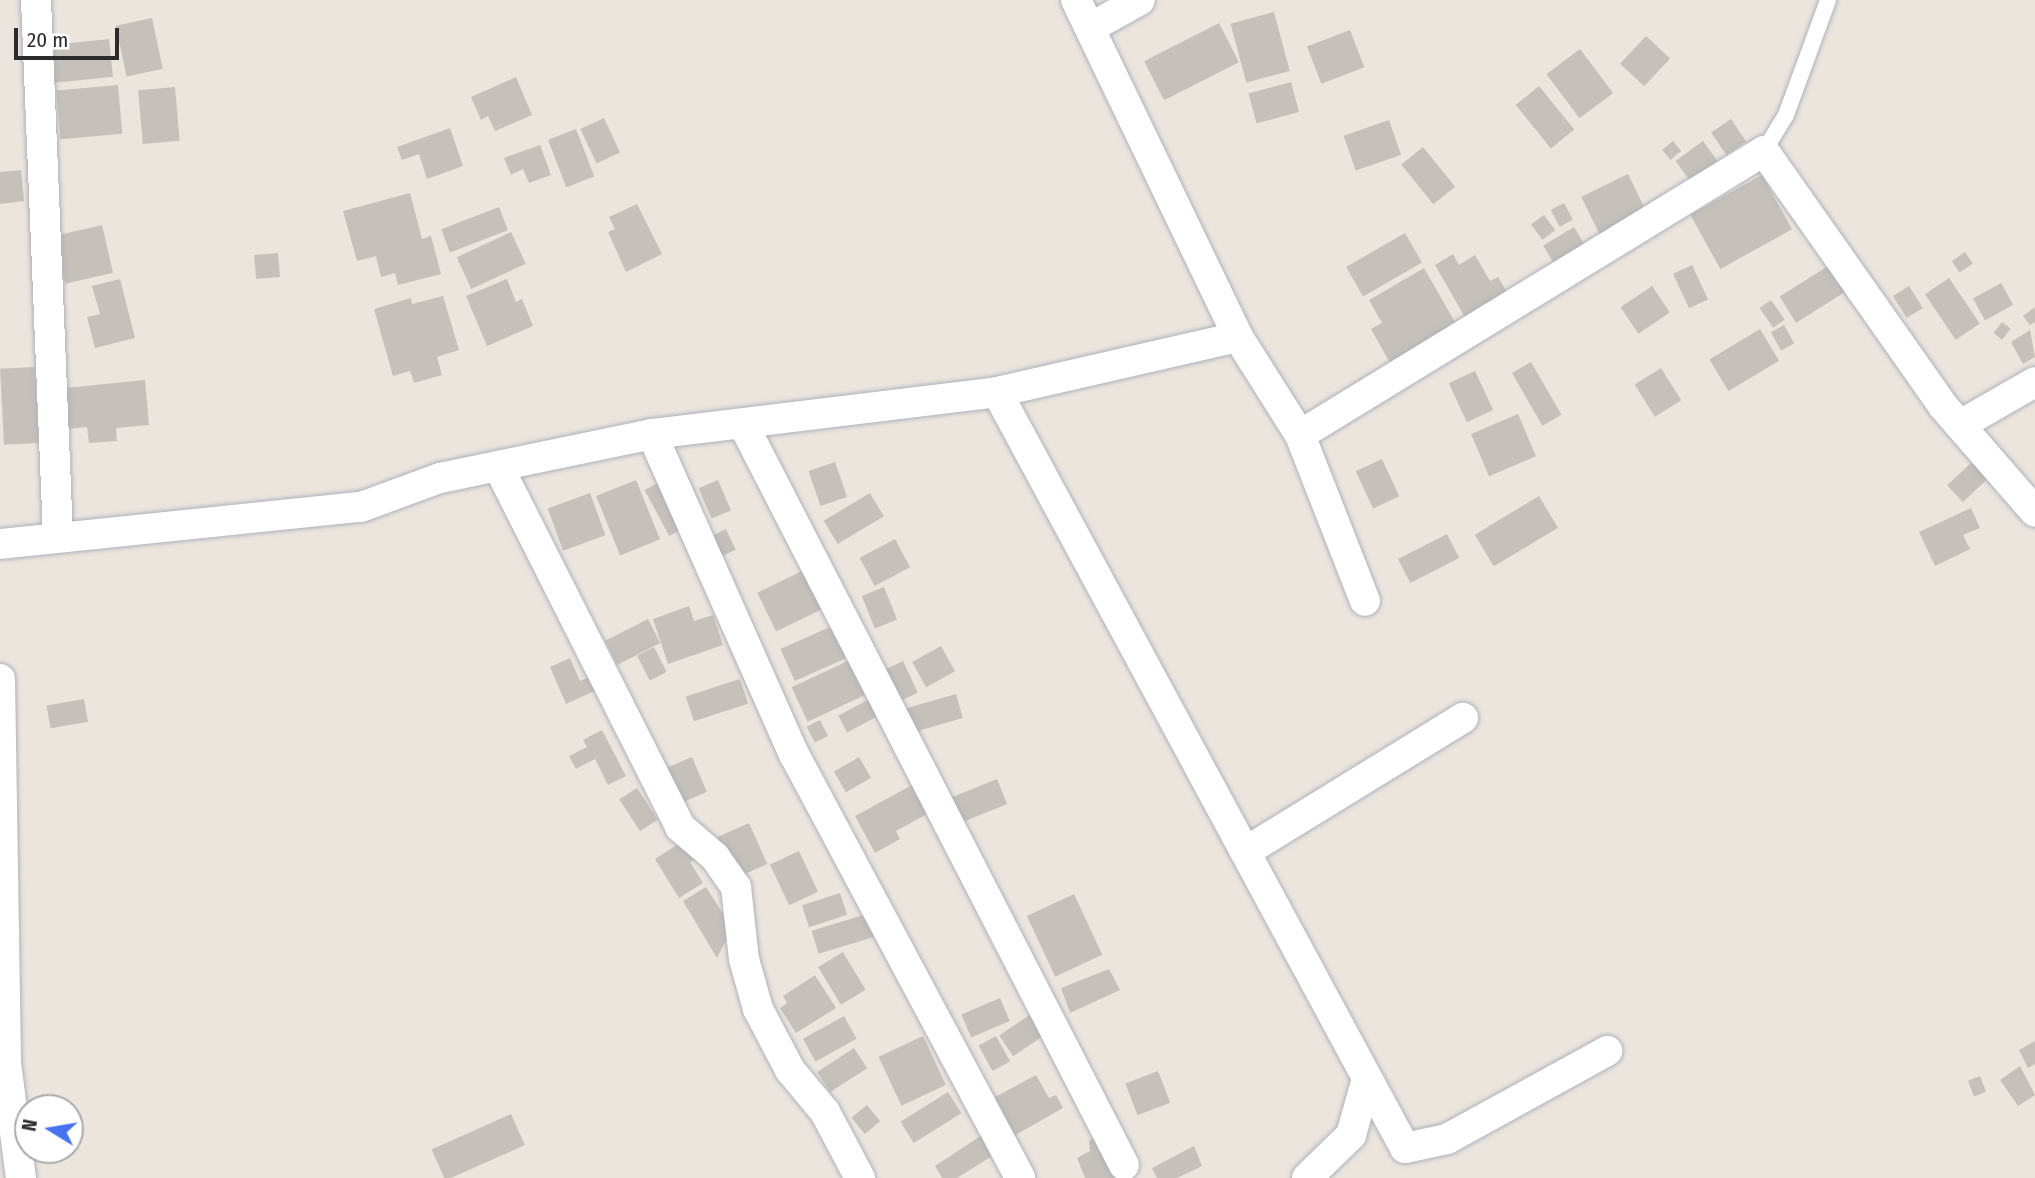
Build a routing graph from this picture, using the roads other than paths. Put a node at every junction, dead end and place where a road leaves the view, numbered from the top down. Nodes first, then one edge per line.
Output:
1 (36, 0) edge
2 (1076, 0) edge
3 (1140, 0) edge
4 (1828, 0) edge
5 (1090, 28) junction
6 (1764, 151) junction
7 (1238, 337) junction
8 (2035, 382) edge
9 (997, 392) junction
10 (743, 424) junction
11 (1960, 425) junction
12 (652, 434) junction
13 (1300, 435) junction
14 (498, 466) junction
15 (2035, 512) edge
16 (58, 536) junction
17 (0, 544) edge
18 (1365, 601) dead end
19 (0, 679) edge
20 (1463, 718) dead end
21 (1245, 852) junction
22 (3, 1040) edge
23 (1607, 1051) dead end
24 (1367, 1079) junction
25 (1124, 1165) dead end
26 (21, 1178) edge
27 (860, 1178) edge
28 (1020, 1178) edge
29 (1307, 1178) edge

1 - 16 street
2 - 5 street
3 - 5 street
4 - 6 lane
5 - 7 street
6 - 11 street
6 - 13 street
7 - 9 street
7 - 13 street
8 - 11 street
9 - 10 street
9 - 21 street
10 - 12 street
10 - 25 street
11 - 15 street
12 - 14 street
12 - 28 street
13 - 18 street
14 - 16 street
14 - 27 street
16 - 17 street
19 - 22 street
20 - 21 street
21 - 24 street
22 - 26 street
23 - 24 street
24 - 29 street

